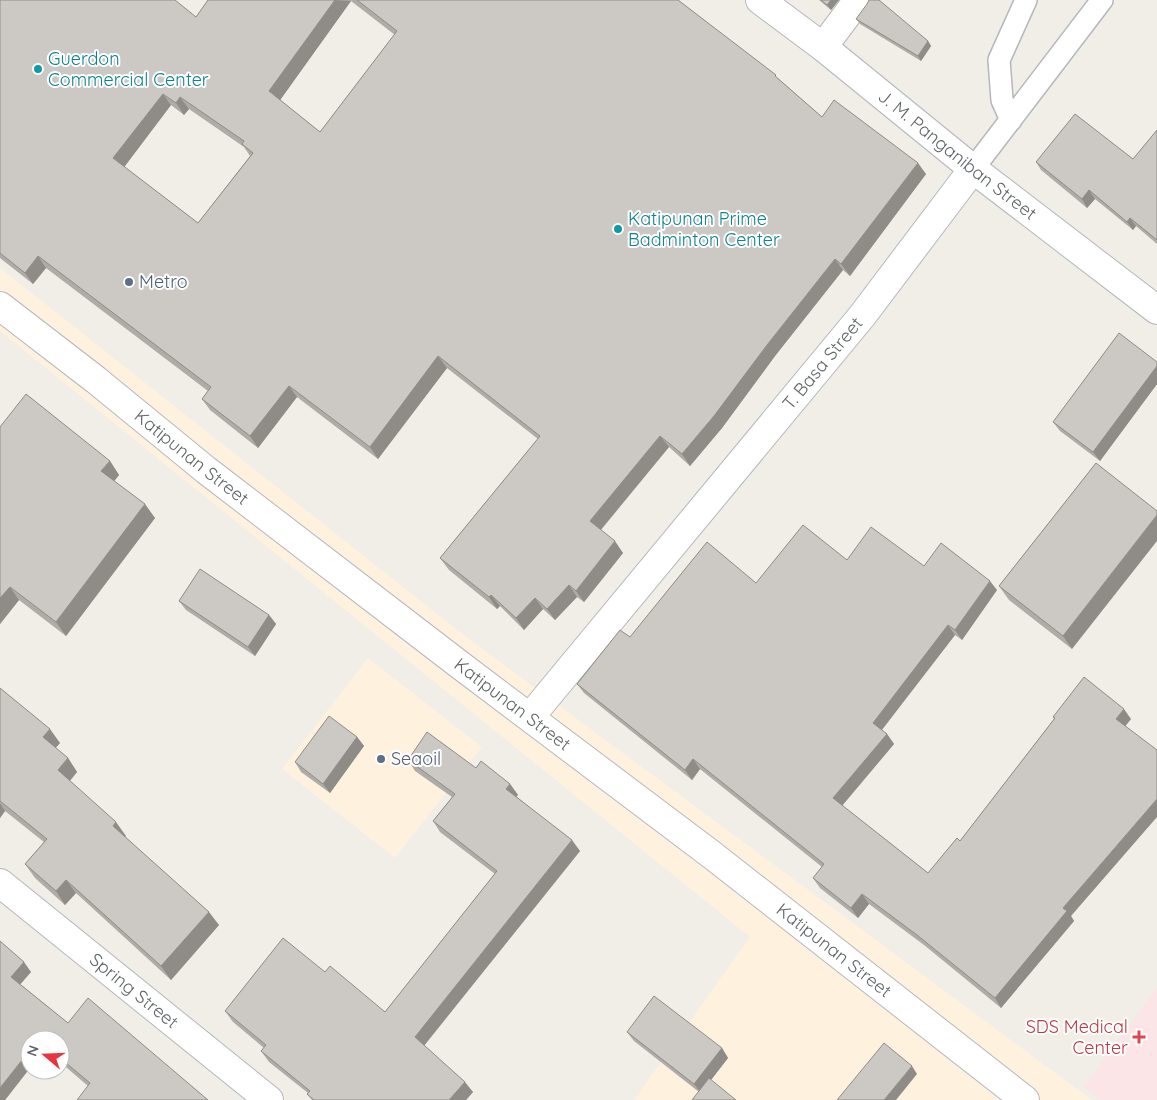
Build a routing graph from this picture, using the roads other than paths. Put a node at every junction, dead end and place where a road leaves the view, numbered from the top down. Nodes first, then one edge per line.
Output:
1 (760, 0) edge
2 (858, 0) edge
3 (1026, 0) edge
4 (1102, 0) edge
5 (822, 46) junction
6 (1011, 120) junction
7 (973, 169) junction
8 (0, 306) edge
9 (1157, 310) edge
10 (530, 717) junction
11 (0, 883) edge
12 (269, 1100) edge
13 (1025, 1100) edge

1 - 5 street, J. M. Panganiban Street
2 - 5 street
3 - 6 lane
4 - 6 lane, T. Basa Street
5 - 7 street, J. M. Panganiban Street
6 - 7 lane, T. Basa Street
7 - 9 street, J. M. Panganiban Street
7 - 10 street, T. Basa Street
8 - 10 street, Katipunan Street
10 - 13 street, Katipunan Street
11 - 12 street, Spring Street

